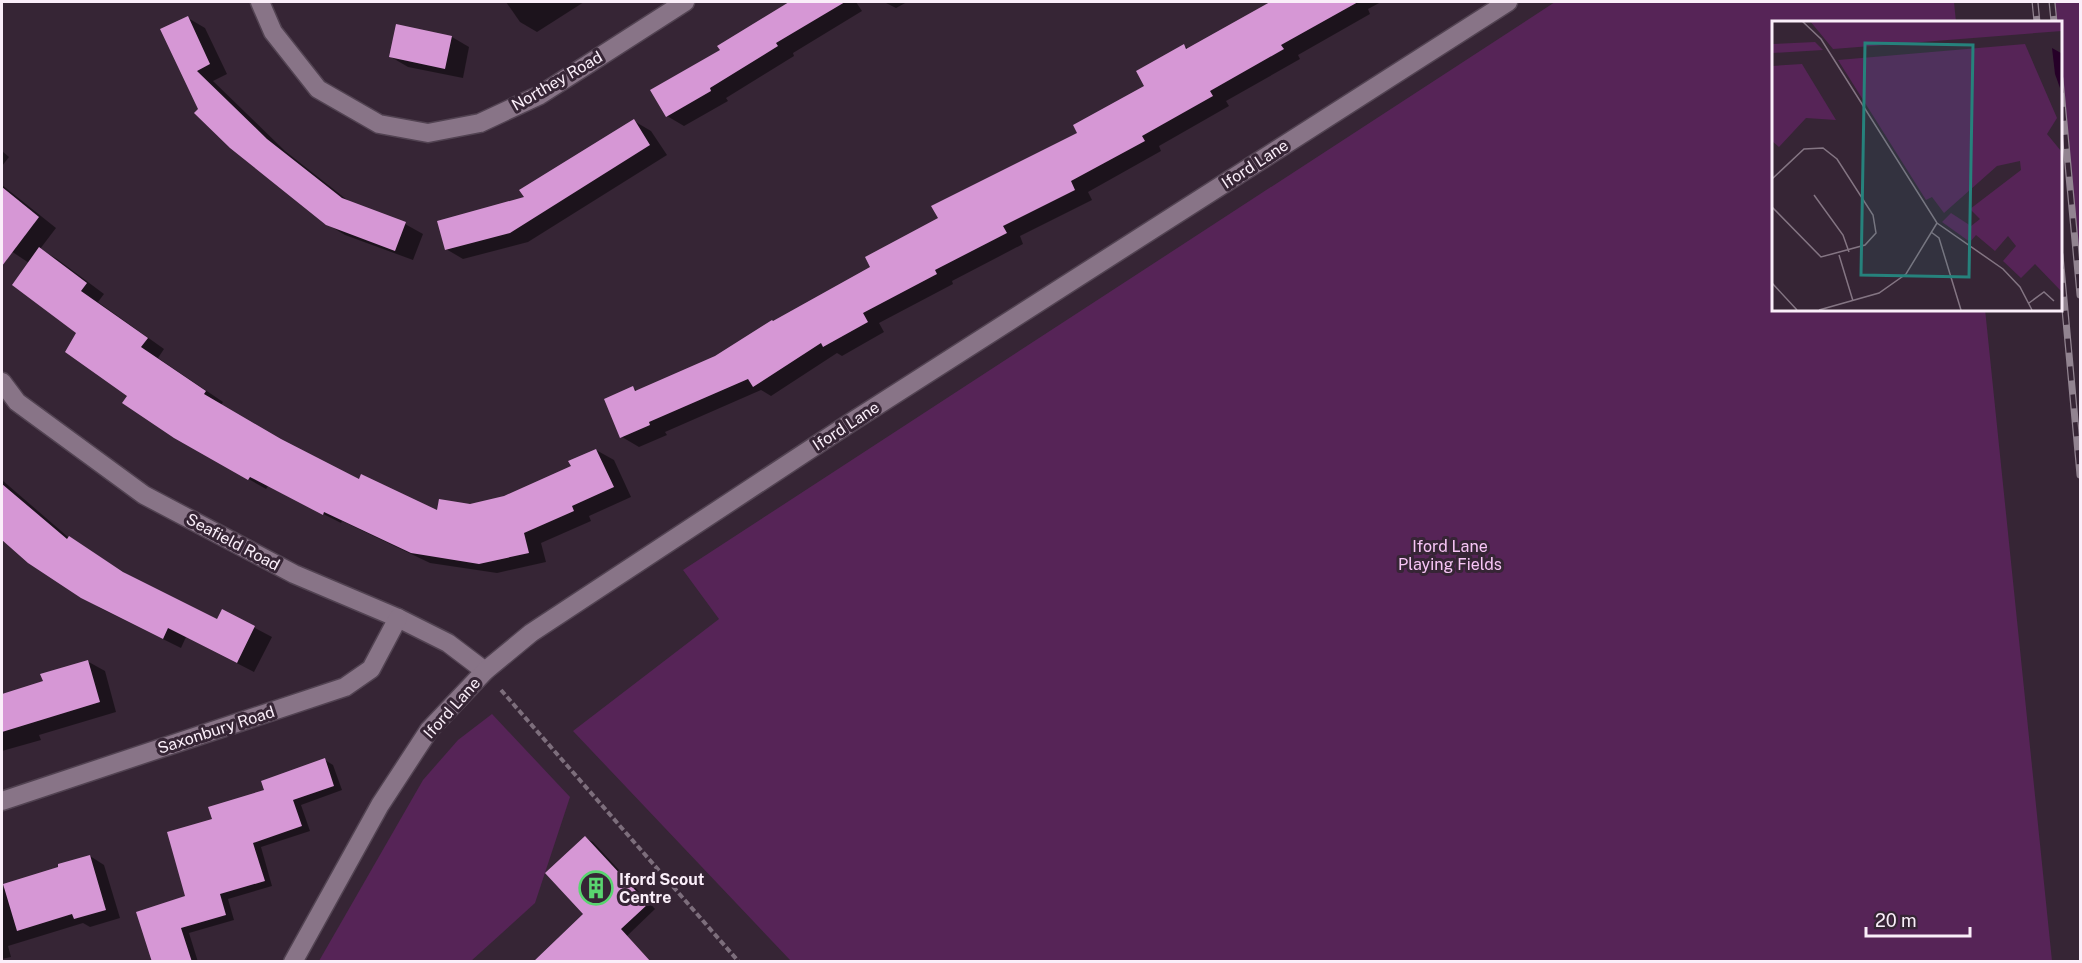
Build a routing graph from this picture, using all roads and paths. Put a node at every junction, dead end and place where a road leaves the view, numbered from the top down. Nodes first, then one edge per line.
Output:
1 (260, 2) edge
2 (685, 2) edge
3 (1508, 2) edge
4 (2, 382) edge
5 (398, 618) junction
6 (485, 671) junction
7 (2, 801) edge
8 (293, 962) edge
9 (739, 962) edge

1 - 2 street, Northey Road
3 - 6 street, Iford Lane
4 - 5 street, Seafield Road
5 - 6 street, Seafield Road
5 - 7 street, Saxonbury Road
6 - 8 street, Iford Lane
6 - 9 path

